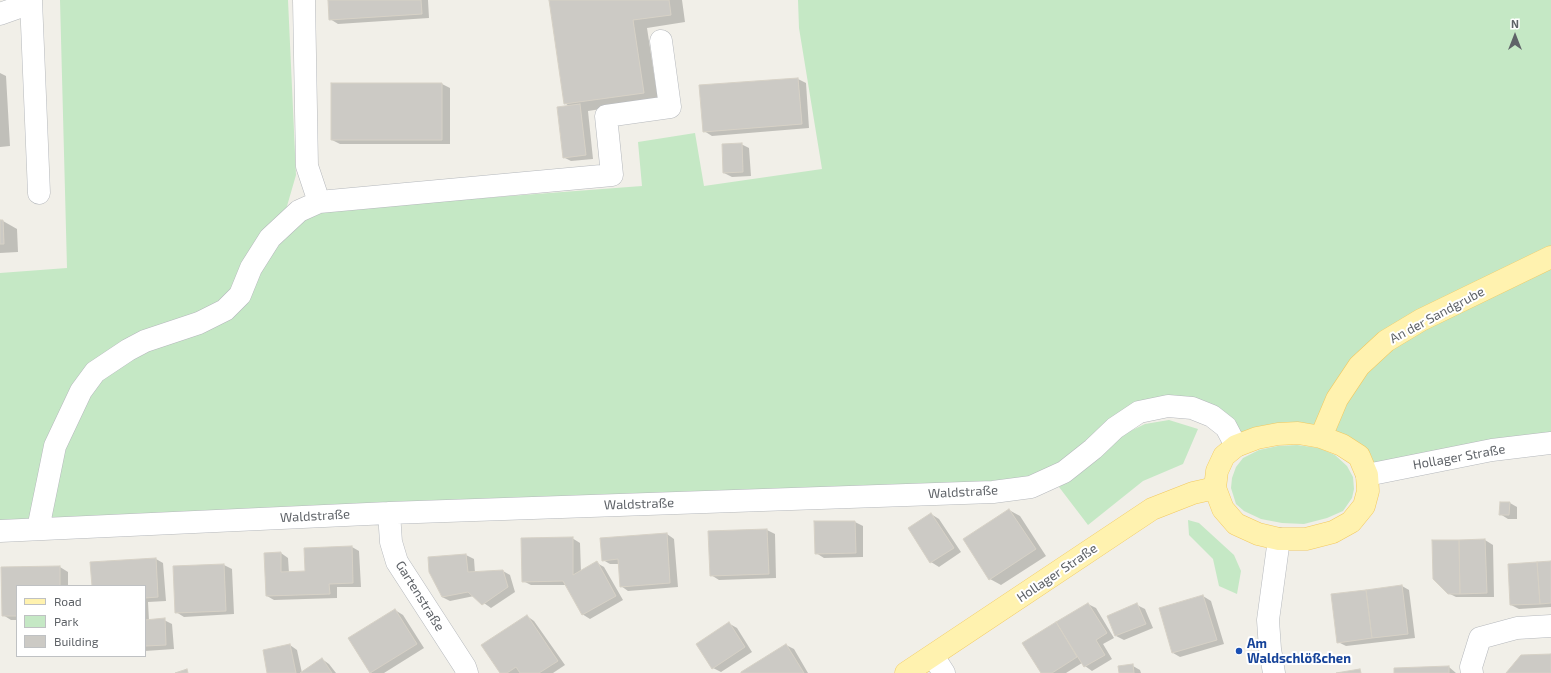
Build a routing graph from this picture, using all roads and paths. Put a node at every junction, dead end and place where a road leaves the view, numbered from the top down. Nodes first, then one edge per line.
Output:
1 (304, 0) edge
2 (31, 1) edge
3 (0, 14) edge
4 (661, 41) dead end
5 (39, 193) dead end
6 (319, 202) junction
7 (1551, 258) edge
8 (1321, 437) junction
9 (1551, 443) edge
10 (1236, 446) junction
11 (1367, 475) junction
12 (1215, 488) junction
13 (389, 513) junction
14 (38, 529) junction
15 (0, 531) edge
16 (1279, 539) junction
17 (1551, 626) edge
18 (939, 664) edge
19 (467, 673) edge
20 (906, 673) edge
21 (1274, 673) edge
22 (1472, 673) edge

1 - 6 street
2 - 3 street
2 - 5 street
4 - 6 street
6 - 14 street
7 - 8 main road, An der Sandgrube
8 - 10 main road
8 - 11 main road
9 - 11 street, Hollager Straße
10 - 12 main road
10 - 13 street, Waldstraße
11 - 16 main road
12 - 16 main road
12 - 18 main road, Hollager Straße
13 - 14 street, Waldstraße
13 - 19 street, Gartenstraße
14 - 15 street, Waldstraße
16 - 21 street
17 - 22 street
18 - 20 main road, Hollager Straße

